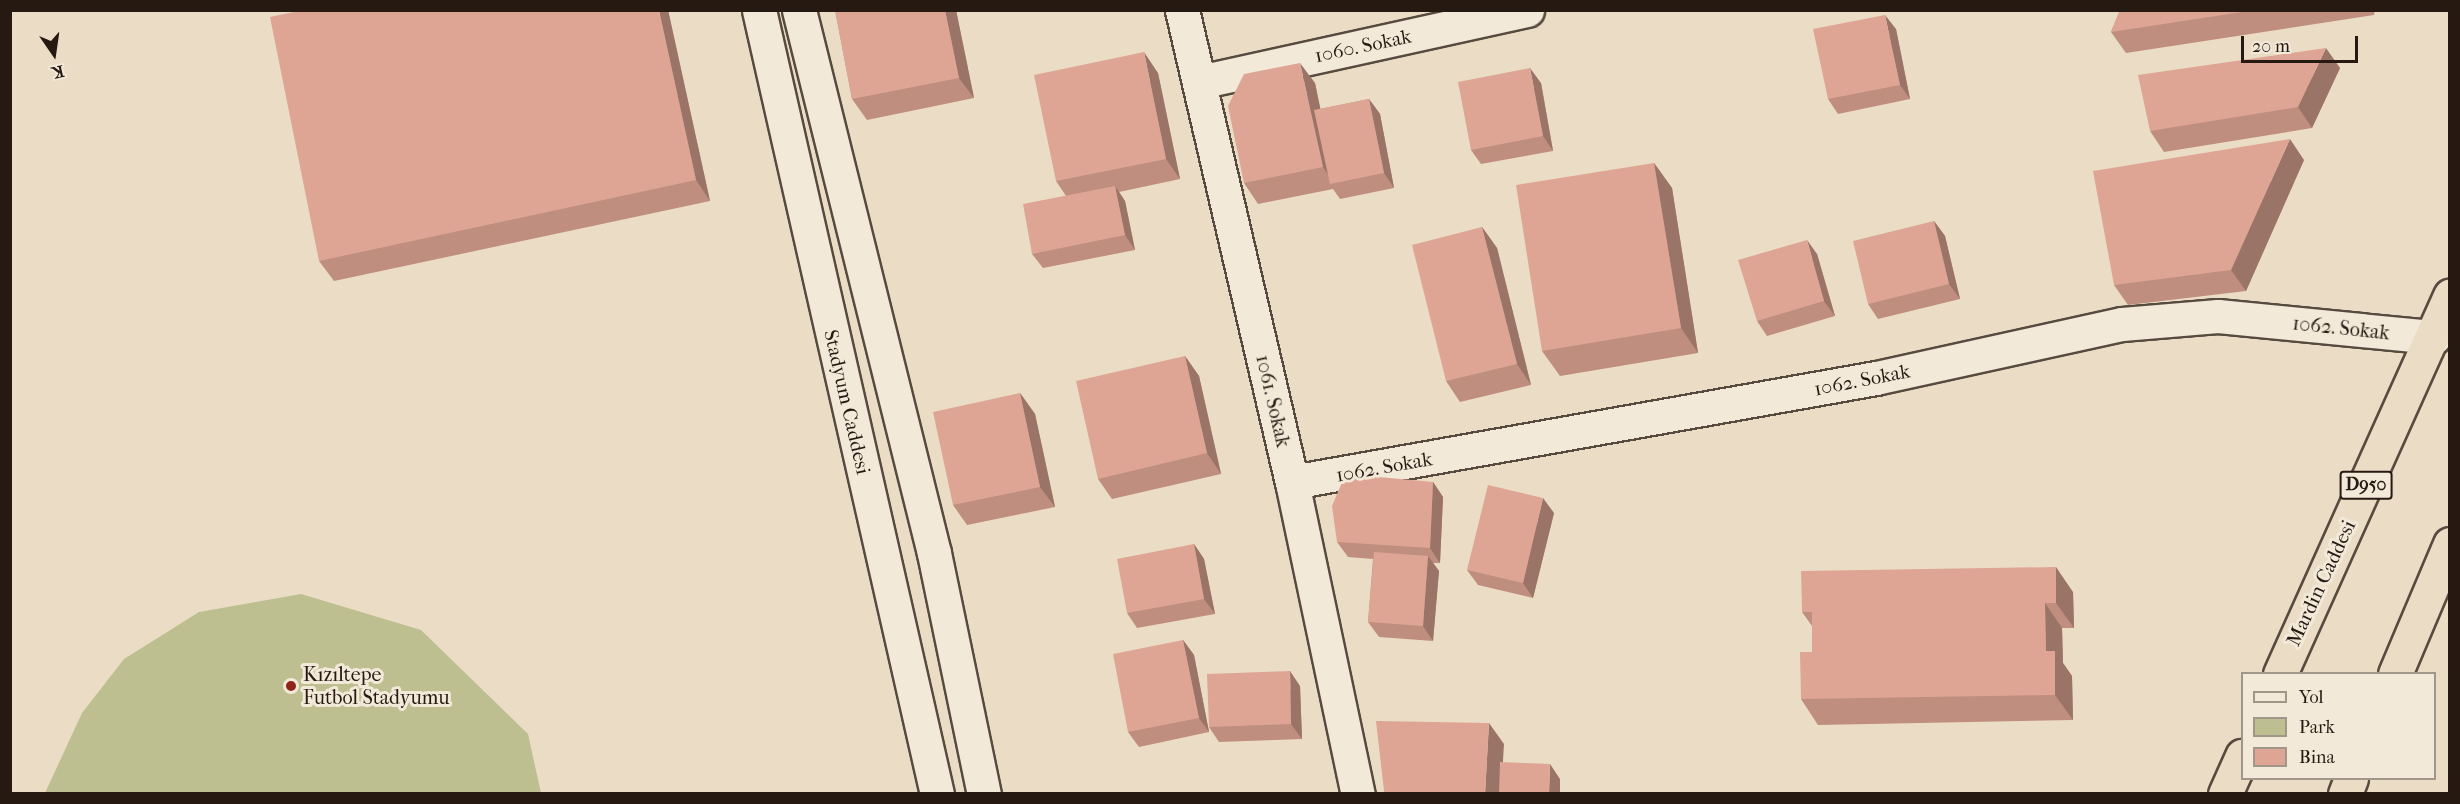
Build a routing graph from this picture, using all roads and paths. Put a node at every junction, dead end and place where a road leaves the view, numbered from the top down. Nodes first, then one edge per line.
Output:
1 (759, 10) edge
2 (799, 10) edge
3 (1182, 10) edge
4 (1527, 10) edge
5 (1199, 82) junction
6 (2450, 295) edge
7 (2434, 337) junction
8 (1292, 482) junction
9 (2450, 544) edge
10 (2281, 672) edge
11 (2396, 672) edge
12 (2241, 758) edge
13 (937, 794) edge
14 (984, 794) edge
15 (1358, 794) edge
16 (2225, 794) edge

1 - 13 street, Stadyum Caddesi
2 - 14 street
3 - 5 street, 1061. Sokak
4 - 5 street, 1060. Sokak
5 - 8 street, 1061. Sokak
6 - 7 highway, Mardin Caddesi / D950
7 - 8 street, 1062. Sokak
7 - 10 highway, Mardin Caddesi / D950
8 - 15 street, 1061. Sokak
9 - 11 highway
12 - 16 highway

